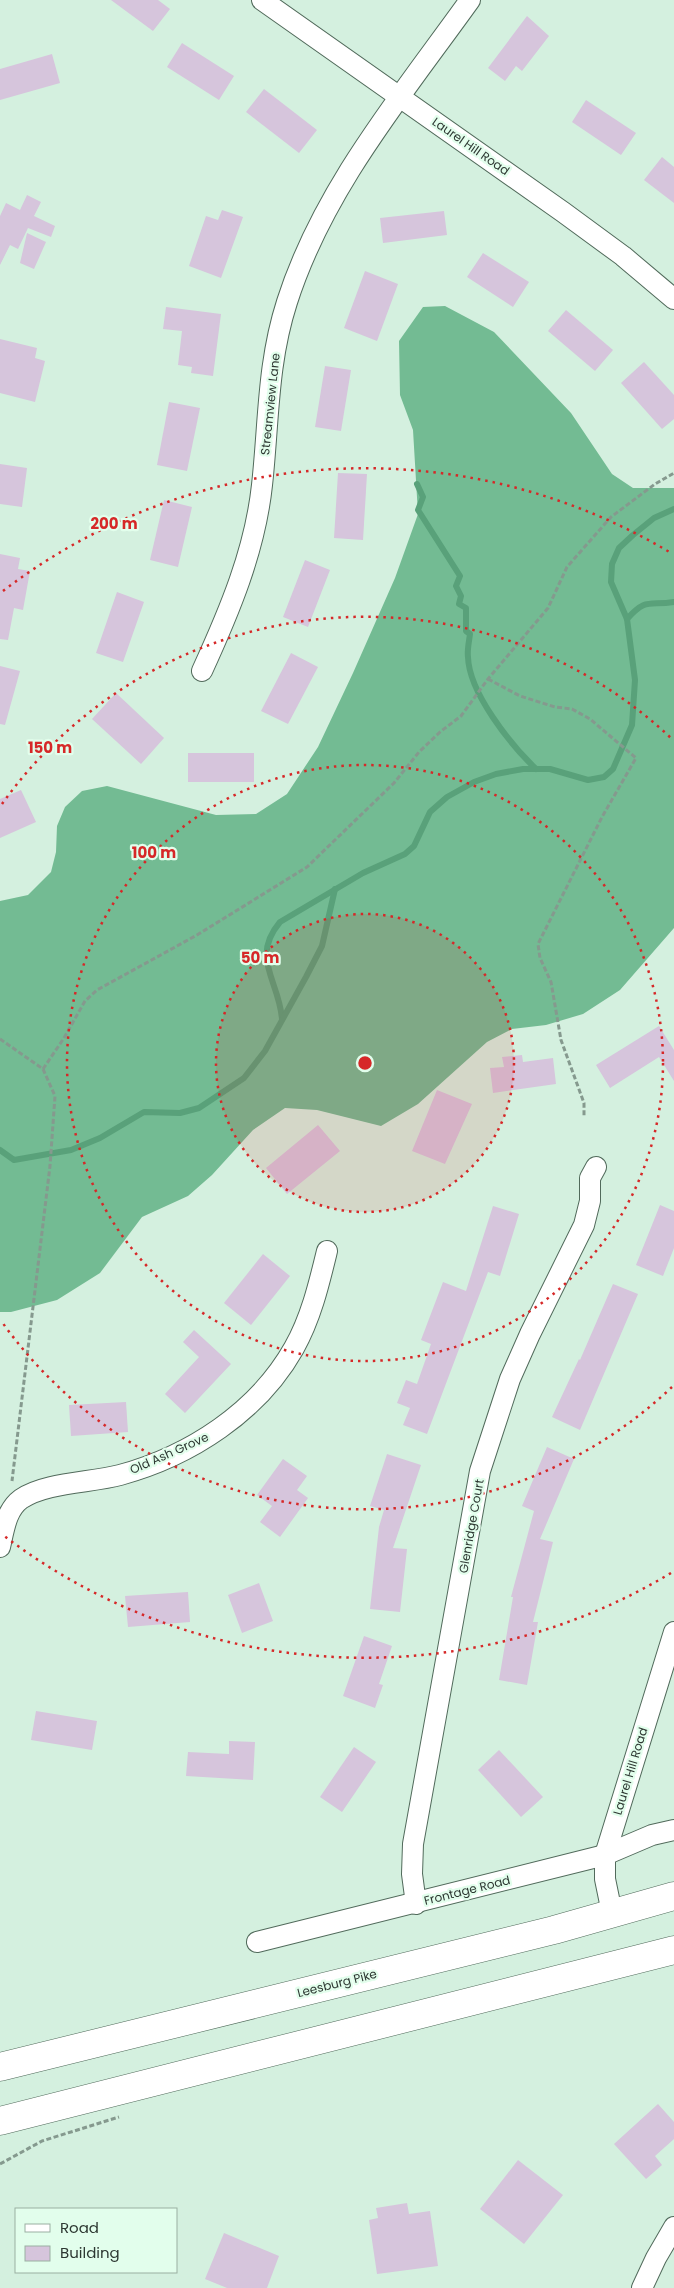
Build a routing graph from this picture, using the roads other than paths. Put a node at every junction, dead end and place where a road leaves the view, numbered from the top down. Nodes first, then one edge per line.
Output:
1 (262, 0) edge
2 (470, 0) edge
3 (401, 97) junction
4 (674, 299) edge
5 (202, 671) dead end
6 (596, 1167) dead end
7 (327, 1251) dead end
8 (0, 1547) edge
9 (674, 1632) edge
10 (674, 1830) edge
11 (605, 1855) junction
12 (674, 1896) edge
13 (416, 1904) junction
14 (612, 1913) junction
15 (257, 1942) dead end
16 (674, 1950) edge
17 (0, 2067) edge
18 (0, 2121) edge
19 (674, 2227) edge
20 (642, 2288) edge

1 - 3 street, Laurel Hill Road
2 - 3 street, Streamview Lane
3 - 4 street, Laurel Hill Road
3 - 5 street, Streamview Lane
6 - 13 street, Glenridge Court
7 - 8 street, Old Ash Grove
9 - 11 street, Laurel Hill Road
10 - 11 street, Frontage Road
11 - 13 street, Frontage Road
11 - 14 street, Laurel Hill Road
12 - 14 highway, Leesburg Pike
13 - 15 street, Frontage Road
14 - 17 highway, Leesburg Pike
16 - 18 highway
19 - 20 street

